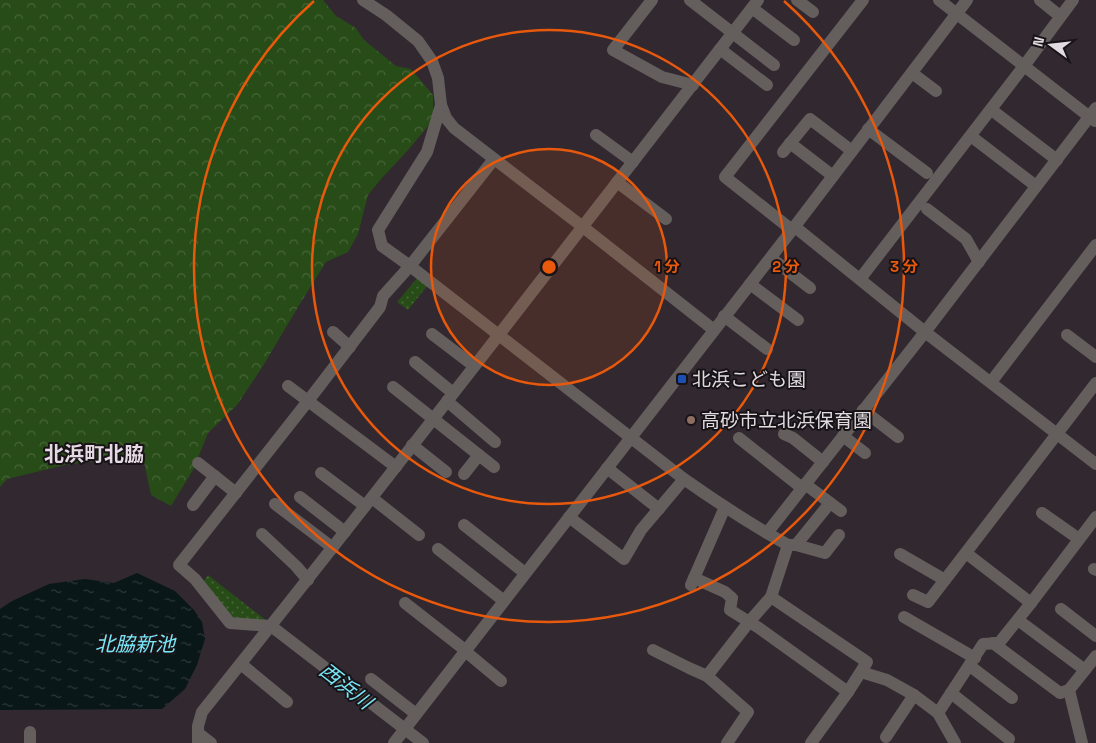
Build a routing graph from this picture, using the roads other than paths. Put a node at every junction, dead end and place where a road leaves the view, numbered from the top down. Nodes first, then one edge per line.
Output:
1 (363, 0) edge
2 (652, 0) edge
3 (690, 0) edge
4 (797, 0) edge
5 (862, 0) edge
6 (939, 0) edge
7 (967, 0) edge
8 (1040, 0) edge
9 (1073, 0) edge
10 (755, 4) edge
11 (813, 12) dead end
12 (957, 13) junction
13 (1060, 16) junction
14 (733, 33) junction
15 (794, 40) dead end
16 (720, 49) junction
17 (774, 66) dead end
18 (1024, 66) junction
19 (912, 73) junction
20 (693, 85) junction
21 (767, 86) dead end
22 (936, 91) dead end
23 (441, 105) junction
24 (994, 111) dead end
25 (1094, 115) edge
26 (868, 129) junction
27 (596, 135) dead end
28 (972, 137) dead end
29 (852, 151) junction
30 (494, 158) junction
31 (1057, 160) junction
32 (633, 162) junction
33 (927, 173) dead end
34 (833, 176) junction
35 (617, 182) junction
36 (1036, 186) junction
37 (936, 211) dead end
38 (666, 218) dead end
39 (584, 227) junction
40 (793, 229) junction
41 (1096, 245) edge
42 (770, 258) junction
43 (979, 262) junction
44 (410, 266) junction
45 (860, 279) junction
46 (750, 284) junction
47 (803, 286) dead end
48 (724, 316) junction
49 (798, 320) dead end
50 (714, 330) junction
51 (333, 332) dead end
52 (925, 332) junction
53 (432, 334) dead end
54 (498, 335) junction
55 (1067, 335) dead end
56 (350, 346) junction
57 (767, 349) dead end
58 (1096, 357) edge
59 (415, 362) dead end
60 (474, 366) junction
61 (991, 382) junction
62 (1096, 383) edge
63 (288, 386) dead end
64 (393, 387) dead end
65 (450, 397) junction
66 (308, 401) junction
67 (863, 410) junction
68 (433, 419) junction
69 (784, 434) dead end
70 (1057, 434) junction
71 (844, 436) junction
72 (898, 437) dead end
73 (630, 438) junction
74 (739, 438) dead end
75 (495, 442) dead end
76 (412, 445) junction
77 (866, 453) dead end
78 (479, 455) junction
79 (823, 462) junction
80 (198, 463) dead end
81 (1096, 464) edge
82 (396, 467) junction
83 (494, 467) dead end
84 (607, 468) junction
85 (446, 472) dead end
86 (320, 473) dead end
87 (464, 474) dead end
88 (215, 476) junction
89 (684, 479) junction
90 (804, 486) junction
91 (236, 493) junction
92 (300, 497) dead end
93 (368, 502) junction
94 (830, 503) junction
95 (275, 504) dead end
96 (194, 505) dead end
97 (725, 507) junction
98 (659, 509) junction
99 (842, 511) dead end
100 (1042, 513) dead end
101 (569, 517) junction
102 (1096, 517) edge
103 (464, 525) dead end
104 (345, 532) junction
105 (767, 533) junction
106 (262, 534) dead end
107 (419, 535) dead end
108 (839, 535) dead end
109 (1079, 540) junction
110 (792, 545) junction
111 (333, 548) junction
112 (438, 549) dead end
113 (966, 553) junction
114 (900, 554) dead end
115 (525, 573) junction
116 (308, 580) junction
117 (945, 580) junction
118 (913, 595) dead end
119 (772, 597) junction
120 (504, 601) junction
121 (405, 603) dead end
122 (1031, 603) junction
123 (1061, 609) dead end
124 (904, 617) dead end
125 (1018, 620) junction
126 (748, 622) junction
127 (271, 626) junction
128 (1096, 636) edge
129 (993, 643) junction
130 (653, 650) dead end
131 (465, 651) junction
132 (1096, 656) edge
133 (972, 662) junction
134 (241, 664) junction
135 (1085, 670) junction
136 (861, 672) junction
137 (707, 676) junction
138 (371, 679) dead end
139 (501, 681) dead end
140 (1070, 690) junction
141 (848, 692) junction
142 (951, 693) junction
143 (914, 696) junction
144 (1012, 698) dead end
145 (287, 702) dead end
146 (938, 713) junction
147 (416, 714) junction
148 (405, 729) junction
149 (886, 737) dead end
150 (198, 738) edge
151 (1009, 739) dead end
152 (952, 742) edge
153 (211, 743) edge
154 (394, 743) edge
155 (423, 743) edge
156 (727, 743) edge
157 (811, 743) edge
158 (1082, 743) edge

1 - 23 street
2 - 20 street
3 - 14 street
4 - 11 street
5 - 40 street
6 - 12 street
7 - 12 street
8 - 13 street
9 - 13 street
10 - 14 street
10 - 15 street
12 - 18 street
12 - 19 street
13 - 18 street
14 - 16 street
14 - 17 street
16 - 20 street
16 - 21 street
18 - 25 street
18 - 45 street
19 - 22 street
19 - 26 street
20 - 32 street
23 - 30 street
23 - 44 street
24 - 31 street
25 - 31 street
26 - 29 street
26 - 33 street
27 - 32 street
28 - 36 street
29 - 34 street
29 - 34 street
30 - 39 street
30 - 44 street
31 - 36 street
32 - 35 street
34 - 40 street
35 - 38 street
35 - 39 street
36 - 43 street
37 - 43 street
39 - 50 street
39 - 54 street
40 - 42 street
40 - 45 street
41 - 61 street
42 - 46 street
42 - 47 street
43 - 52 street
44 - 54 street
44 - 56 street
45 - 52 street
46 - 48 street
46 - 49 street
48 - 50 street
48 - 57 street
50 - 73 street
51 - 56 street
52 - 61 street
52 - 67 street
53 - 60 street
54 - 60 street
54 - 73 street
55 - 58 street
56 - 66 street
59 - 65 street
60 - 65 street
61 - 70 street
62 - 70 street
63 - 66 street
64 - 68 street
65 - 68 street
65 - 75 street
66 - 82 street
66 - 91 street
67 - 71 street
67 - 72 street
68 - 76 street
68 - 78 street
69 - 79 street
70 - 81 street
70 - 113 street
71 - 77 street
71 - 79 street
73 - 84 street
73 - 89 street
74 - 90 street
76 - 82 street
76 - 85 street
78 - 83 street
78 - 87 street
79 - 90 street
80 - 88 street
82 - 93 street
84 - 98 street
84 - 101 street
86 - 93 street
88 - 91 street
88 - 96 street
89 - 97 street
89 - 98 street
90 - 94 street
90 - 105 street
91 - 127 street
92 - 104 street
93 - 104 street
93 - 107 street
94 - 99 street
94 - 110 street
95 - 111 street
97 - 105 street
97 - 126 street
98 - 101 street
100 - 109 street
101 - 115 street
102 - 109 street
103 - 115 street
104 - 111 street
105 - 110 street
106 - 116 street
108 - 110 street
109 - 122 street
110 - 119 street
111 - 116 street
112 - 120 street
113 - 117 street
113 - 122 street
114 - 117 street
115 - 120 street
116 - 127 street
117 - 118 street
119 - 126 street
119 - 136 street
120 - 131 street
121 - 131 street
122 - 125 street
123 - 128 street
124 - 133 street
125 - 129 street
125 - 135 street
126 - 137 street
126 - 141 street
127 - 134 street
127 - 148 street
129 - 133 street
129 - 140 street
130 - 137 street
131 - 139 street
131 - 147 street
132 - 135 street
133 - 142 street
133 - 144 street
134 - 145 street
134 - 150 street
135 - 140 street
136 - 141 street
136 - 143 street
137 - 156 street
138 - 147 street
140 - 158 street
141 - 157 street
142 - 146 street
142 - 151 street
143 - 146 street
143 - 149 street
146 - 152 street
147 - 148 street
148 - 154 street
148 - 155 street
150 - 153 street

